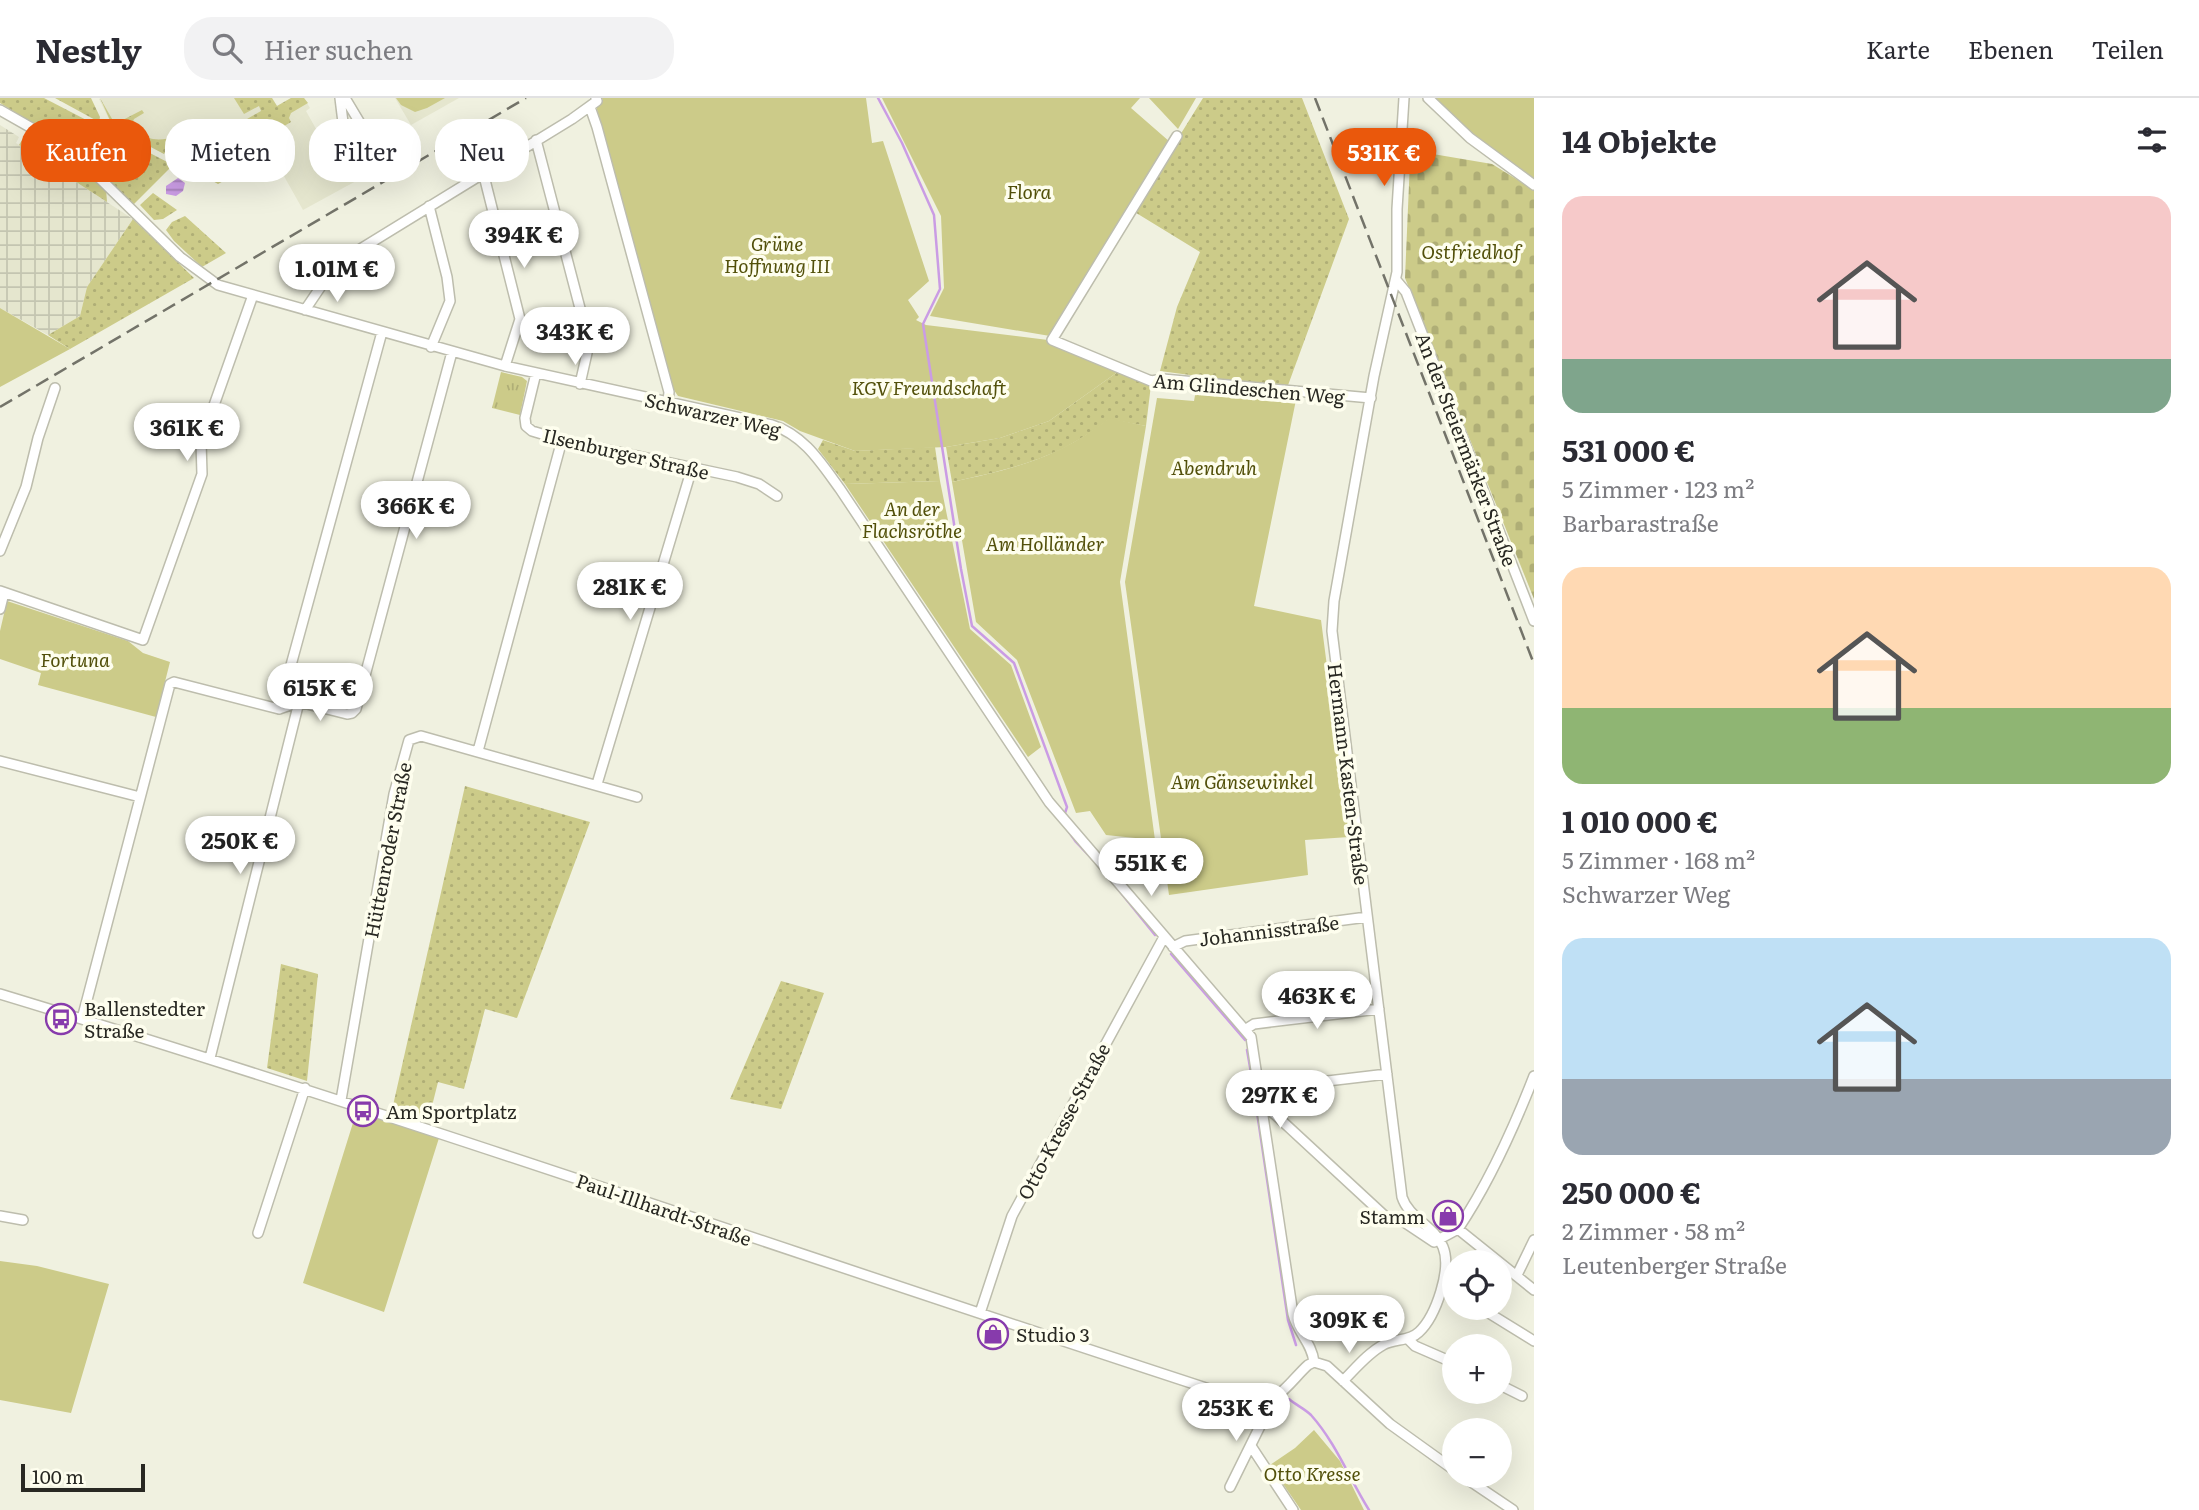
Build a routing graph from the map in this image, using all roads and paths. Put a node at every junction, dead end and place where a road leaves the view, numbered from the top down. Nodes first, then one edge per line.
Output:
1 (343, 98) edge
2 (596, 98) edge
3 (1404, 98) edge
4 (1427, 98) edge
5 (590, 107) junction
6 (0, 110) edge
7 (1177, 136) dead end
8 (536, 140) junction
9 (529, 144) edge
10 (467, 182) edge
11 (486, 182) edge
12 (1534, 186) edge
13 (429, 206) junction
14 (1396, 280) junction
15 (253, 295) junction
16 (305, 310) junction
17 (382, 332) junction
18 (431, 346) junction
19 (452, 352) junction
20 (505, 366) junction
21 (536, 373) junction
22 (580, 384) junction
23 (55, 388) dead end
24 (1371, 398) junction
25 (668, 403) junction
26 (562, 440) junction
27 (692, 468) junction
28 (777, 496) dead end
29 (0, 551) edge
30 (2, 592) edge
31 (0, 609) edge
32 (1534, 621) edge
33 (299, 702) junction
34 (279, 709) junction
35 (478, 751) junction
36 (0, 761) edge
37 (597, 785) junction
38 (141, 797) junction
39 (637, 797) dead end
40 (1367, 917) junction
41 (1164, 937) junction
42 (1173, 947) junction
43 (0, 994) edge
44 (1379, 1009) junction
45 (82, 1019) junction
46 (1246, 1029) junction
47 (210, 1058) junction
48 (1387, 1074) junction
49 (1534, 1076) edge
50 (305, 1088) junction
51 (1259, 1089) junction
52 (341, 1100) junction
53 (1409, 1210) junction
54 (0, 1216) edge
55 (23, 1220) dead end
56 (1401, 1220) junction
57 (1458, 1230) junction
58 (258, 1233) dead end
59 (1440, 1240) junction
60 (1534, 1240) edge
61 (1443, 1250) edge
62 (1517, 1275) junction
63 (1442, 1287) edge
64 (1534, 1290) edge
65 (979, 1313) junction
66 (1501, 1320) edge
67 (1408, 1339) junction
68 (1534, 1340) edge
69 (1442, 1358) edge
70 (1314, 1362) junction
71 (1343, 1381) junction
72 (1512, 1391) edge
73 (1522, 1396) dead end
74 (1265, 1402) junction
75 (1251, 1446) junction
76 (1442, 1461) edge
77 (1230, 1487) dead end
78 (1480, 1488) edge
79 (1293, 1510) edge
80 (1513, 1510) edge

1 - 1 street
2 - 5 street
3 - 14 street, Hermann-Kasten-Straße
4 - 12 street
5 - 8 street
5 - 25 street
6 - 15 street, Schwarzer Weg
7 - 24 street, Am Glindeschen Weg
8 - 9 street
8 - 22 street
10 - 13 street
11 - 20 street
13 - 16 street
13 - 18 street
14 - 24 street, Hermann-Kasten-Straße
14 - 32 street, An der Steiermärker Straße
15 - 16 street, Schwarzer Weg
15 - 30 street
16 - 17 street, Schwarzer Weg
17 - 18 street, Schwarzer Weg
17 - 34 street
18 - 19 street, Schwarzer Weg
19 - 20 street, Schwarzer Weg
19 - 33 street
20 - 21 street, Schwarzer Weg
21 - 22 street, Schwarzer Weg
21 - 26 street, Ilsenburger Straße
22 - 25 street, Schwarzer Weg
23 - 29 street
24 - 40 street, Hermann-Kasten-Straße
25 - 41 street, Schwarzer Weg
26 - 27 street, Ilsenburger Straße
26 - 35 street
27 - 28 street, Ilsenburger Straße
27 - 37 street
30 - 31 street
33 - 34 street
33 - 47 street
34 - 38 street
35 - 37 street, Hüttenroder Straße
35 - 52 street, Hüttenroder Straße
36 - 38 street
37 - 39 street, Hüttenroder Straße
38 - 45 street
40 - 42 street, Johannisstraße
40 - 44 street, Hermann-Kasten-Straße
41 - 42 street
41 - 65 street, Otto-Kresse-Straße
42 - 46 street
43 - 45 street, Paul-Illhardt-Straße
44 - 46 street
44 - 48 street, Hermann-Kasten-Straße
45 - 47 street, Paul-Illhardt-Straße
46 - 51 street
47 - 50 street, Paul-Illhardt-Straße
48 - 51 street
48 - 53 street, Hermann-Kasten-Straße
49 - 57 street
50 - 52 street, Paul-Illhardt-Straße
50 - 58 street
51 - 56 street
51 - 70 street
52 - 65 street, Paul-Illhardt-Straße
53 - 56 street
53 - 59 street
54 - 55 street
56 - 59 street
57 - 59 street
57 - 62 street
59 - 61 street
60 - 62 street
62 - 64 street
63 - 67 street
65 - 74 street, Paul-Illhardt-Straße
66 - 68 street
67 - 69 street
67 - 71 street
70 - 71 street
70 - 74 street
71 - 76 street
72 - 73 street
74 - 75 street
75 - 77 street
75 - 79 street
78 - 80 street

